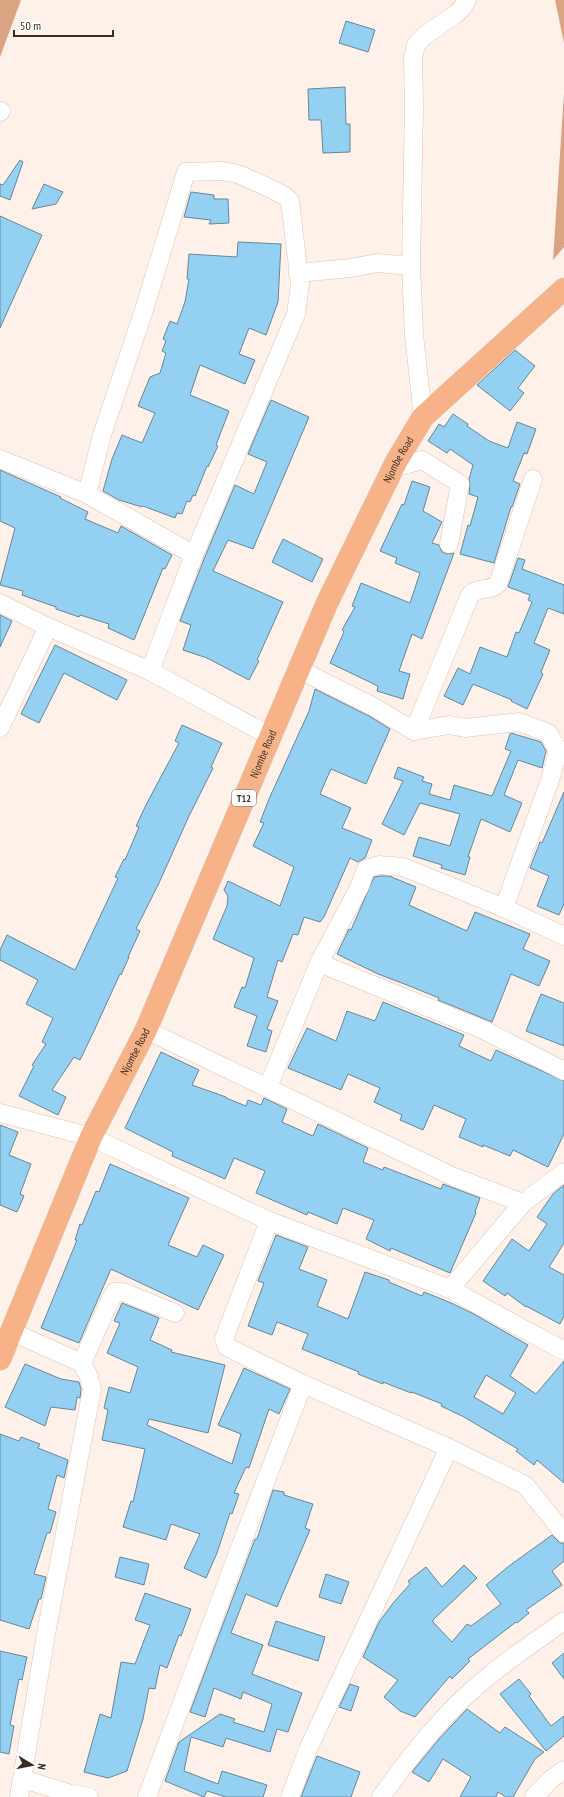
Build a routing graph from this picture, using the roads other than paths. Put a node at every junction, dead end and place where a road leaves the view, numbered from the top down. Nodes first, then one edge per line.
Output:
1 (467, 0) edge
2 (411, 266) junction
3 (298, 273) junction
4 (564, 289) edge
5 (423, 417) junction
6 (0, 459) edge
7 (393, 468) junction
8 (532, 479) dead end
9 (87, 494) junction
10 (449, 544) dead end
11 (194, 555) junction
12 (0, 603) edge
13 (48, 627) junction
14 (298, 669) junction
15 (150, 671) junction
16 (0, 728) edge
17 (414, 731) junction
18 (270, 736) junction
19 (504, 908) junction
20 (564, 936) edge
21 (319, 963) junction
22 (146, 1030) junction
23 (564, 1071) edge
24 (268, 1087) junction
25 (0, 1113) edge
26 (91, 1137) junction
27 (564, 1172) edge
28 (523, 1203) junction
29 (269, 1221) junction
30 (450, 1289) junction
31 (175, 1313) dead end
32 (12, 1332) junction
33 (564, 1350) edge
34 (0, 1359) edge
35 (82, 1363) junction
36 (303, 1384) junction
37 (449, 1448) junction
38 (564, 1533) edge
39 (564, 1621) edge
40 (564, 1770) edge
41 (23, 1779) junction
42 (19, 1797) edge
43 (89, 1797) edge
44 (147, 1797) edge
45 (290, 1797) edge
46 (382, 1797) edge
47 (534, 1797) edge

1 - 2 street
2 - 3 street
2 - 5 street
3 - 9 street
3 - 11 street
4 - 5 highway, Njombe Road / T12
5 - 7 highway, Njombe Road / T12
6 - 9 street
7 - 10 street
7 - 14 highway, Njombe Road / T12
8 - 17 street
9 - 11 street
11 - 15 street
12 - 13 street
13 - 15 street
13 - 16 street
14 - 17 street
14 - 18 highway, Njombe Road / T12
15 - 18 street
17 - 19 street
18 - 22 highway, Njombe Road / T12
19 - 20 street
19 - 21 street
21 - 23 street
21 - 24 street
22 - 24 street
22 - 26 highway, Njombe Road / T12
24 - 28 street
25 - 26 street
26 - 29 street
26 - 32 highway, Njombe Road / T12
27 - 28 street
28 - 30 street
29 - 30 street
29 - 36 street
30 - 33 street
31 - 35 street
32 - 34 highway, Njombe Road / T12
32 - 35 street
35 - 41 street
36 - 37 street
36 - 44 street
37 - 38 street
37 - 45 street
39 - 46 street
40 - 47 street
41 - 42 street
41 - 43 street

